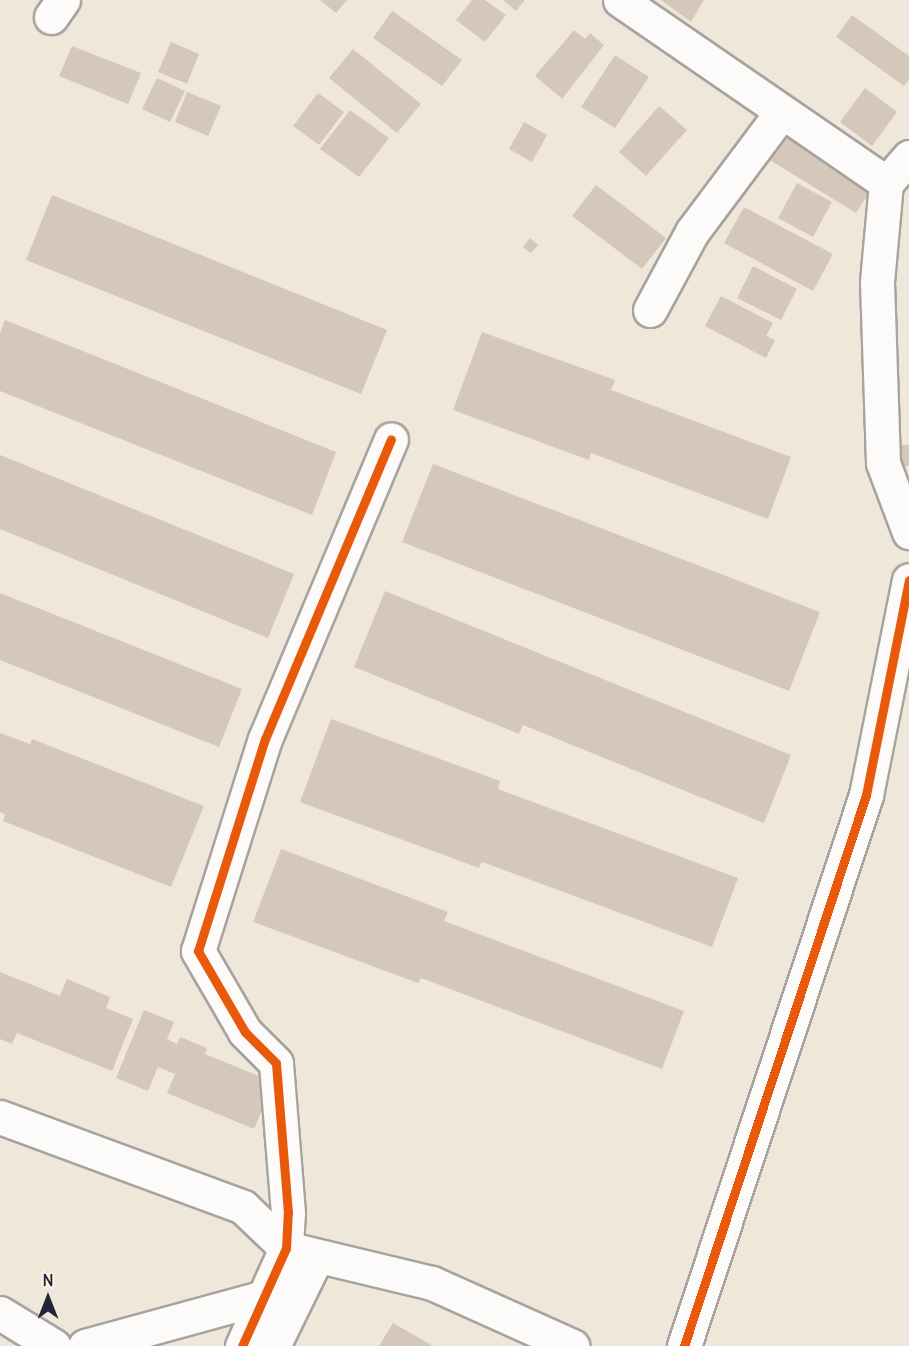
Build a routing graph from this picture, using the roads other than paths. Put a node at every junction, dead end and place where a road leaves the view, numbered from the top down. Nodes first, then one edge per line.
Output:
1 (620, 0) edge
2 (781, 113) junction
3 (909, 157) edge
4 (886, 183) junction
5 (650, 310) dead end
6 (391, 439) dead end
7 (909, 532) edge
8 (909, 580) edge
9 (0, 1117) edge
10 (286, 1248) junction
11 (317, 1256) junction
12 (264, 1297) junction
13 (0, 1313) edge
14 (54, 1346) edge
15 (85, 1346) edge
16 (242, 1346) edge
17 (273, 1346) edge
18 (572, 1346) edge
19 (684, 1346) edge

1 - 2 street
2 - 4 street
2 - 5 street
3 - 4 street
4 - 7 street
6 - 10 street
8 - 19 street
9 - 10 street
10 - 11 street
10 - 12 street
11 - 17 street
11 - 18 street
12 - 15 street
12 - 16 street
13 - 14 street

